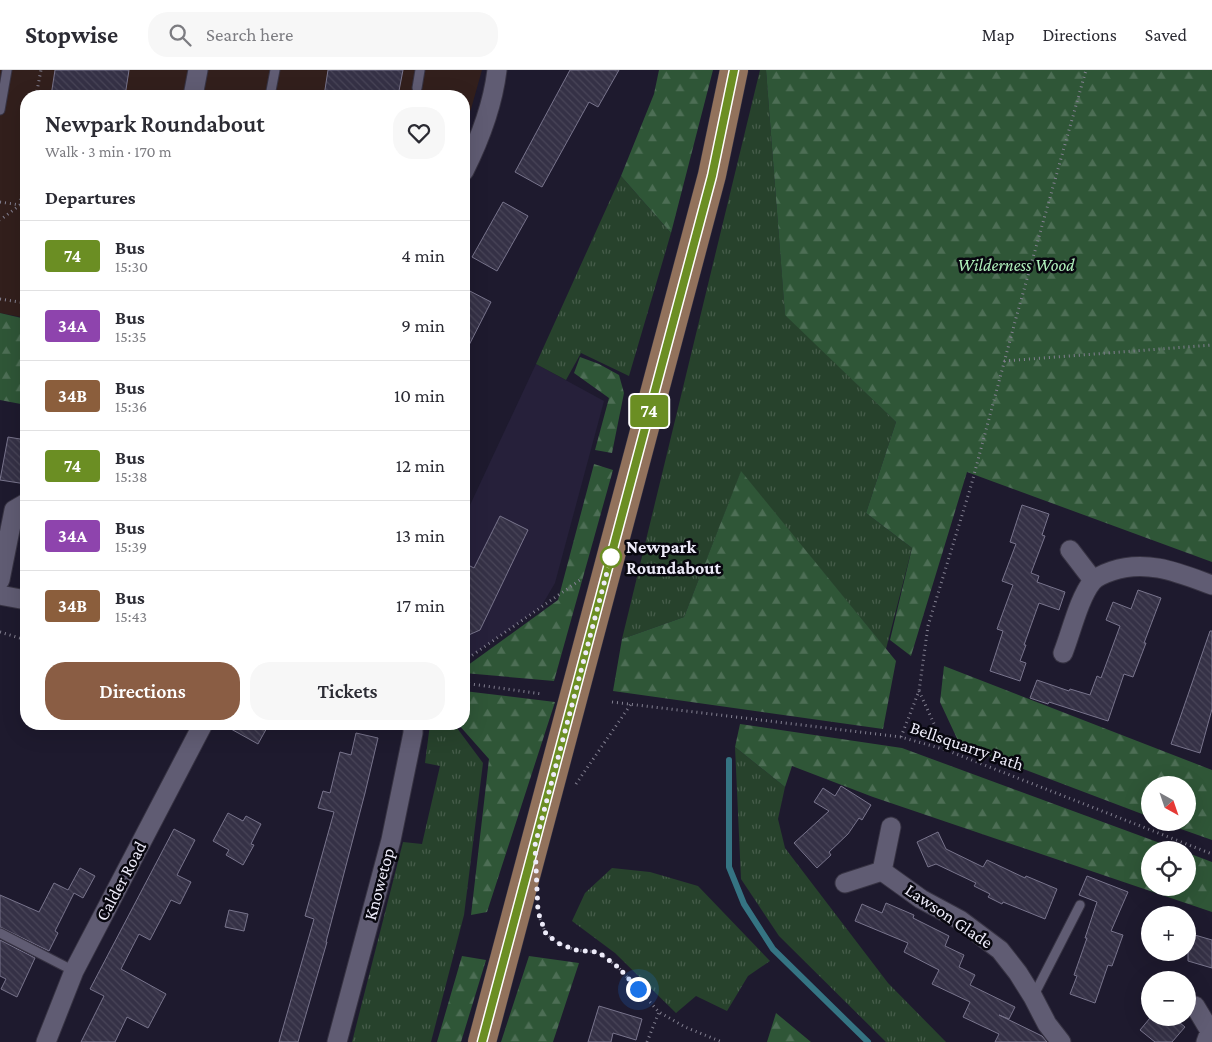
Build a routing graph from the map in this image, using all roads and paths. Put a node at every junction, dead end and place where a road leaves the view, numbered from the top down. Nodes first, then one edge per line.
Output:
1 (7, 70) edge
2 (41, 70) edge
3 (198, 70) edge
4 (275, 70) edge
5 (420, 70) edge
6 (497, 70) edge
7 (734, 70) edge
8 (1086, 70) edge
9 (417, 88) dead end
10 (37, 90) edge
11 (194, 90) edge
12 (271, 90) edge
13 (0, 110) edge
14 (470, 159) edge
15 (0, 202) edge
16 (20, 205) joint
17 (0, 220) edge
18 (0, 298) edge
19 (20, 302) edge
20 (1212, 345) edge
21 (1004, 361) junction
22 (20, 506) edge
23 (1070, 550) dead end
24 (610, 559) junction
25 (0, 580) edge
26 (1093, 580) junction
27 (1212, 584) edge
28 (0, 595) edge
29 (20, 599) edge
30 (0, 632) edge
31 (20, 638) edge
32 (1063, 653) dead end
33 (470, 657) edge
34 (470, 684) edge
35 (918, 691) junction
36 (542, 694) dead end
37 (612, 702) dead end
38 (631, 704) junction
39 (200, 730) edge
40 (413, 730) edge
41 (901, 738) junction
42 (946, 750) junction
43 (572, 790) dead end
44 (891, 827) dead end
45 (1212, 854) edge
46 (882, 871) junction
47 (846, 883) dead end
48 (1080, 905) dead end
49 (538, 912) dead end
50 (0, 933) edge
51 (74, 971) junction
52 (1033, 997) junction
53 (1196, 1010) edge
54 (659, 1012) junction
55 (1209, 1034) edge
56 (46, 1042) edge
57 (337, 1042) edge
58 (482, 1042) edge
59 (647, 1042) edge
60 (722, 1042) edge
61 (1060, 1042) edge

1 - 13 lane
2 - 10 path
3 - 11 street
4 - 12 lane
5 - 9 lane
6 - 14 street
7 - 24 main road
8 - 21 path
15 - 16 path
16 - 17 path
18 - 19 path
20 - 21 path
21 - 35 path
22 - 25 street
23 - 26 street
24 - 33 path
24 - 58 main road
26 - 27 street
26 - 32 street
28 - 29 street
30 - 31 path
34 - 36 path
35 - 41 path
35 - 42 path
37 - 38 path, Bellsquarry Path
38 - 41 path, Bellsquarry Path
38 - 43 path
39 - 51 street, Calder Road
40 - 57 street, Knowetop
41 - 42 path, Bellsquarry Path
42 - 45 path, Bellsquarry Path
44 - 46 street
46 - 47 street
46 - 52 street, Lawson Glade
48 - 52 lane
49 - 54 path
50 - 51 lane
51 - 56 street, Calder Road
52 - 61 street, Lawson Glade
53 - 55 street
54 - 59 path
54 - 60 path

